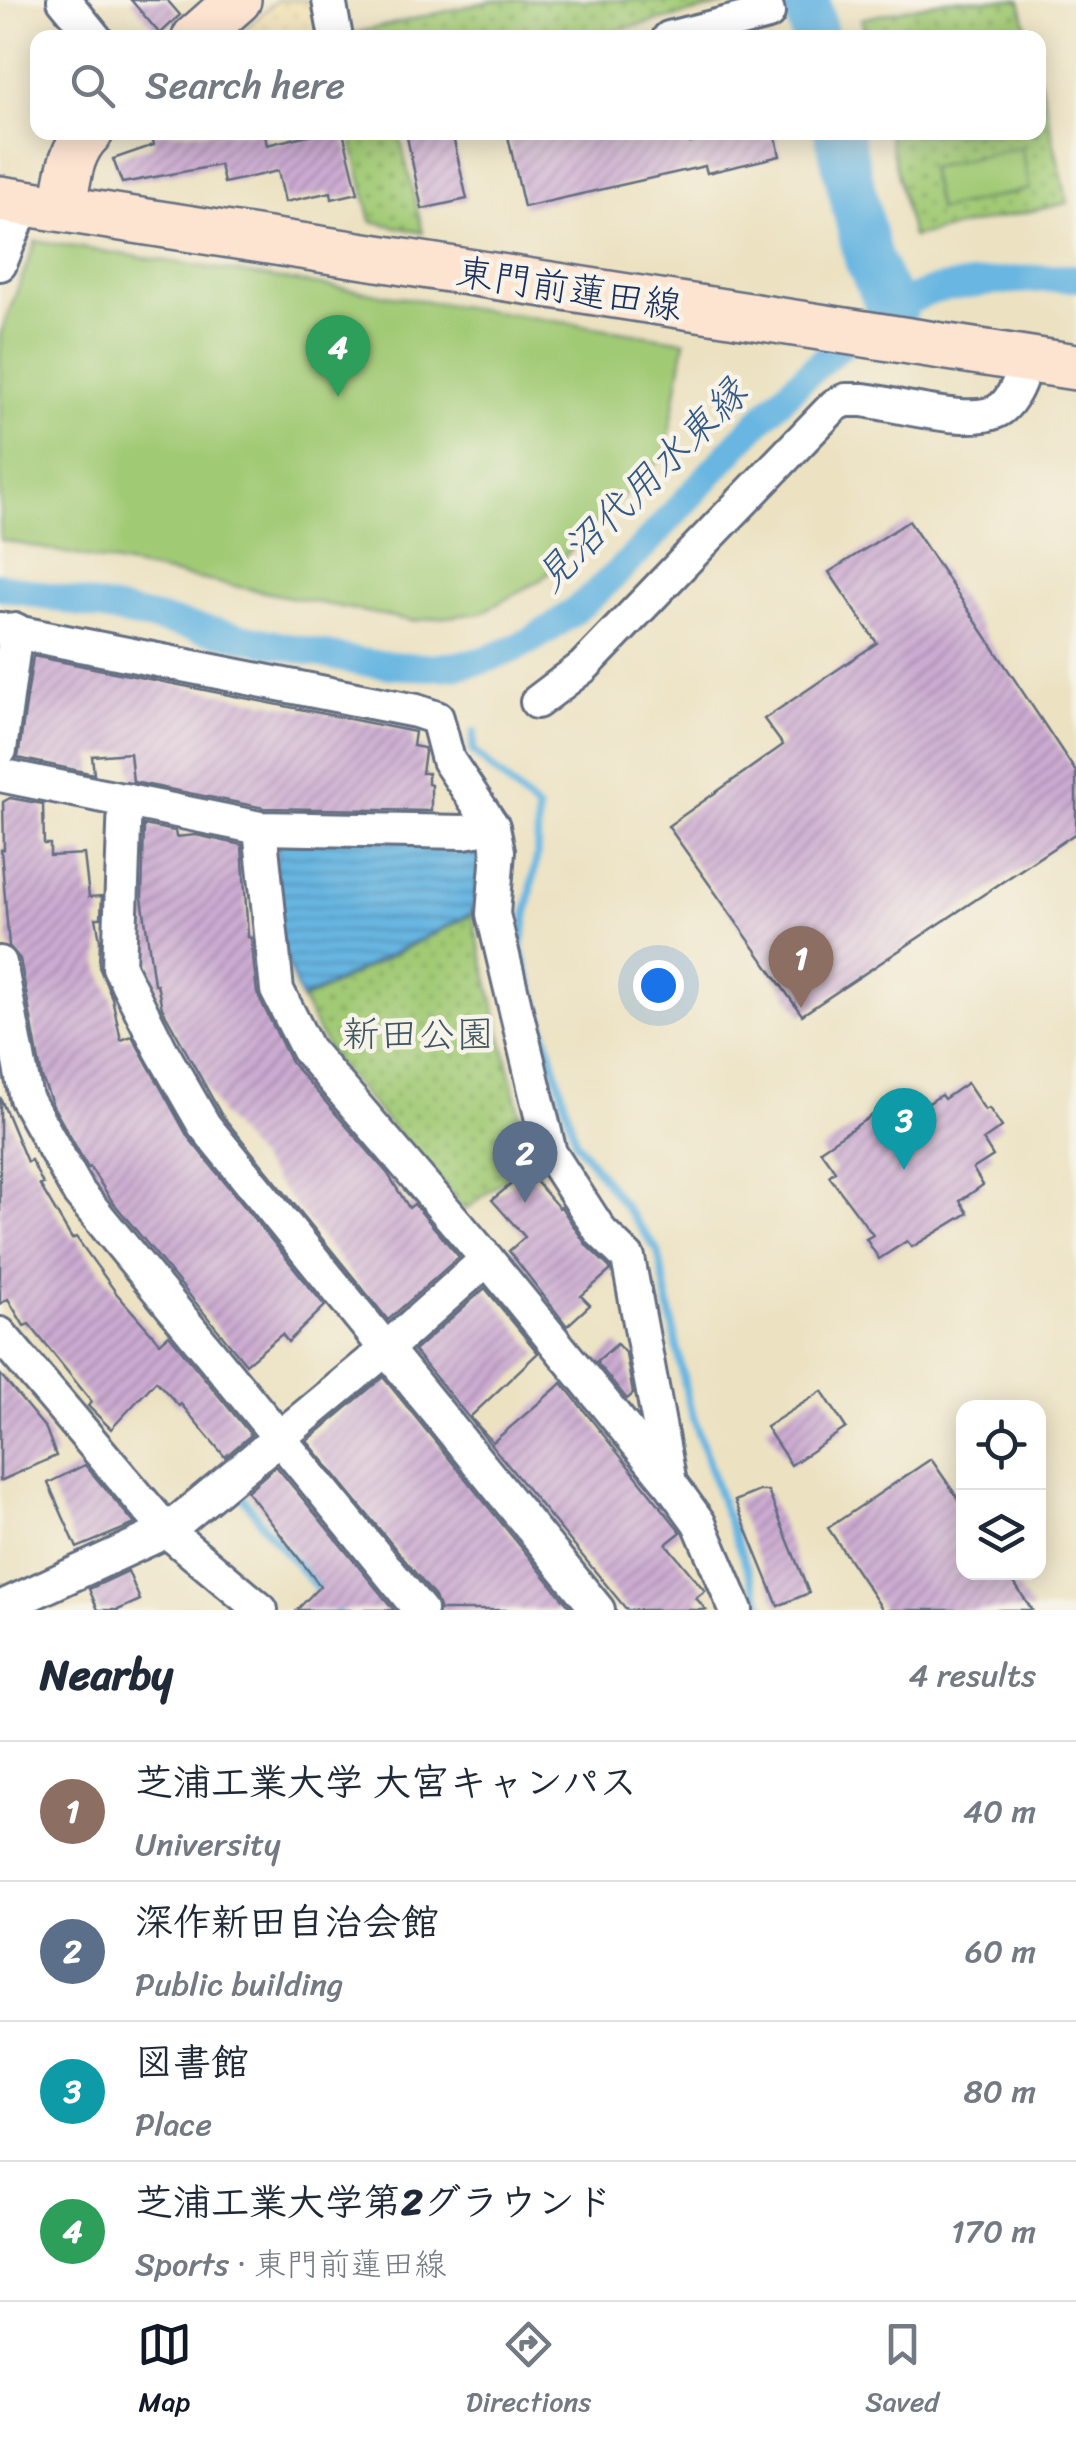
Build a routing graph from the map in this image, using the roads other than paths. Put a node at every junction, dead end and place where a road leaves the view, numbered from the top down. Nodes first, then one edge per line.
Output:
1 (64, 0) edge
2 (329, 0) edge
3 (764, 0) edge
4 (230, 2) edge
5 (88, 30) edge
6 (204, 30) edge
7 (335, 30) edge
8 (701, 30) edge
9 (84, 140) edge
10 (29, 203) edge
11 (0, 264) edge
12 (1028, 360) junction
13 (1076, 367) edge
14 (8, 630) edge
15 (536, 702) dead end
16 (0, 750) edge
17 (0, 775) edge
18 (124, 800) junction
19 (493, 827) junction
20 (260, 828) junction
21 (0, 963) edge
22 (487, 1260) junction
23 (0, 1334) edge
24 (385, 1350) junction
25 (278, 1439) junction
26 (670, 1483) junction
27 (168, 1531) junction
28 (0, 1608) edge
29 (261, 1610) edge
30 (420, 1610) edge
31 (598, 1610) edge
32 (736, 1610) edge

1 - 5 street
2 - 7 street
3 - 8 street
4 - 6 main road
9 - 10 main road
10 - 11 street
10 - 12 main road, 東門前蓮田線
12 - 13 main road, 東門前蓮田線
12 - 15 street
14 - 16 street
14 - 19 street
17 - 18 street
18 - 20 street
18 - 24 street
19 - 20 street
19 - 26 street
20 - 22 street
21 - 25 street
22 - 24 street
22 - 26 street
23 - 27 street
24 - 25 street
24 - 31 street
25 - 27 street
25 - 30 street
26 - 32 street
27 - 28 street
27 - 29 street

